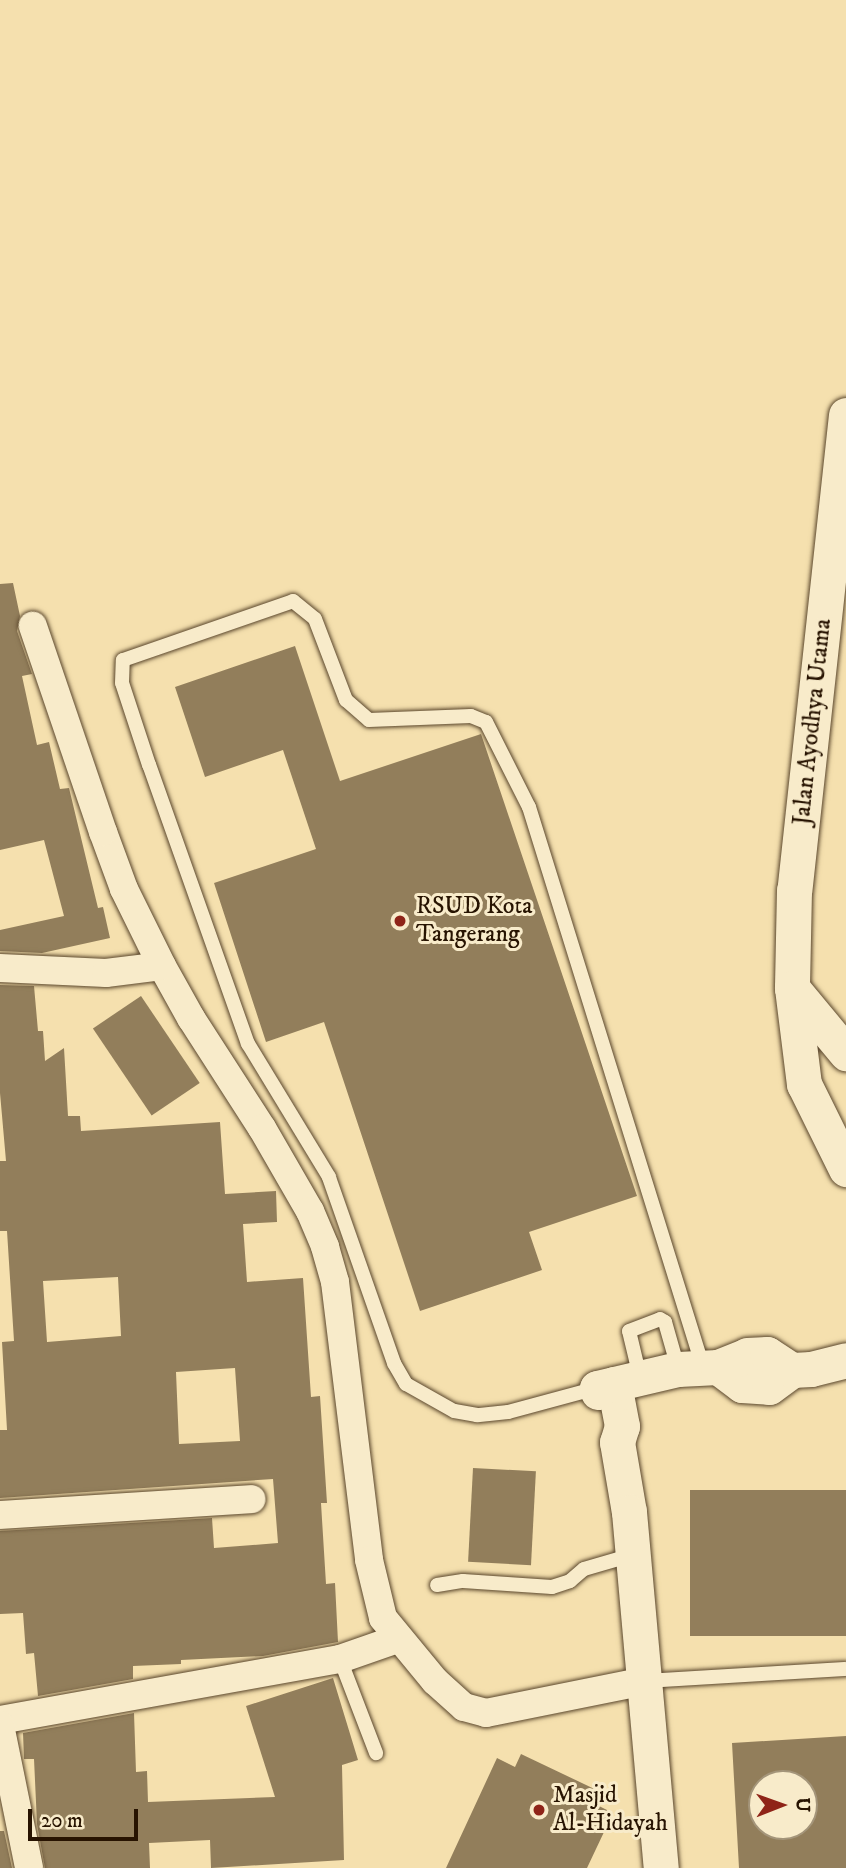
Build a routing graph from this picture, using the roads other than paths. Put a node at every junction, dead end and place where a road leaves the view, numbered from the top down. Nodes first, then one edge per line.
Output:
1 (846, 415) edge
2 (33, 626) dead end
3 (162, 965) junction
4 (0, 968) edge
5 (792, 988) junction
6 (846, 1053) edge
7 (846, 1169) edge
8 (841, 1362) edge
9 (700, 1368) junction
10 (617, 1383) junction
11 (251, 1499) dead end
12 (0, 1515) edge
13 (633, 1555) junction
14 (437, 1585) dead end
15 (397, 1639) junction
16 (340, 1659) junction
17 (846, 1669) edge
18 (644, 1681) junction
19 (0, 1723) edge
20 (376, 1753) dead end
21 (29, 1868) edge
22 (660, 1868) edge

1 - 5 street, Jalan Ayodhya Utama
2 - 3 street
3 - 4 street
3 - 15 street
5 - 6 street
5 - 7 street, Jalan Ayodhya Utama
8 - 9 street
9 - 10 street
9 - 10 lane
9 - 10 lane
10 - 13 street
11 - 12 street
13 - 14 lane
13 - 18 street
15 - 16 street
15 - 18 street
16 - 19 street
16 - 20 lane
17 - 18 lane
18 - 22 street
19 - 21 street

